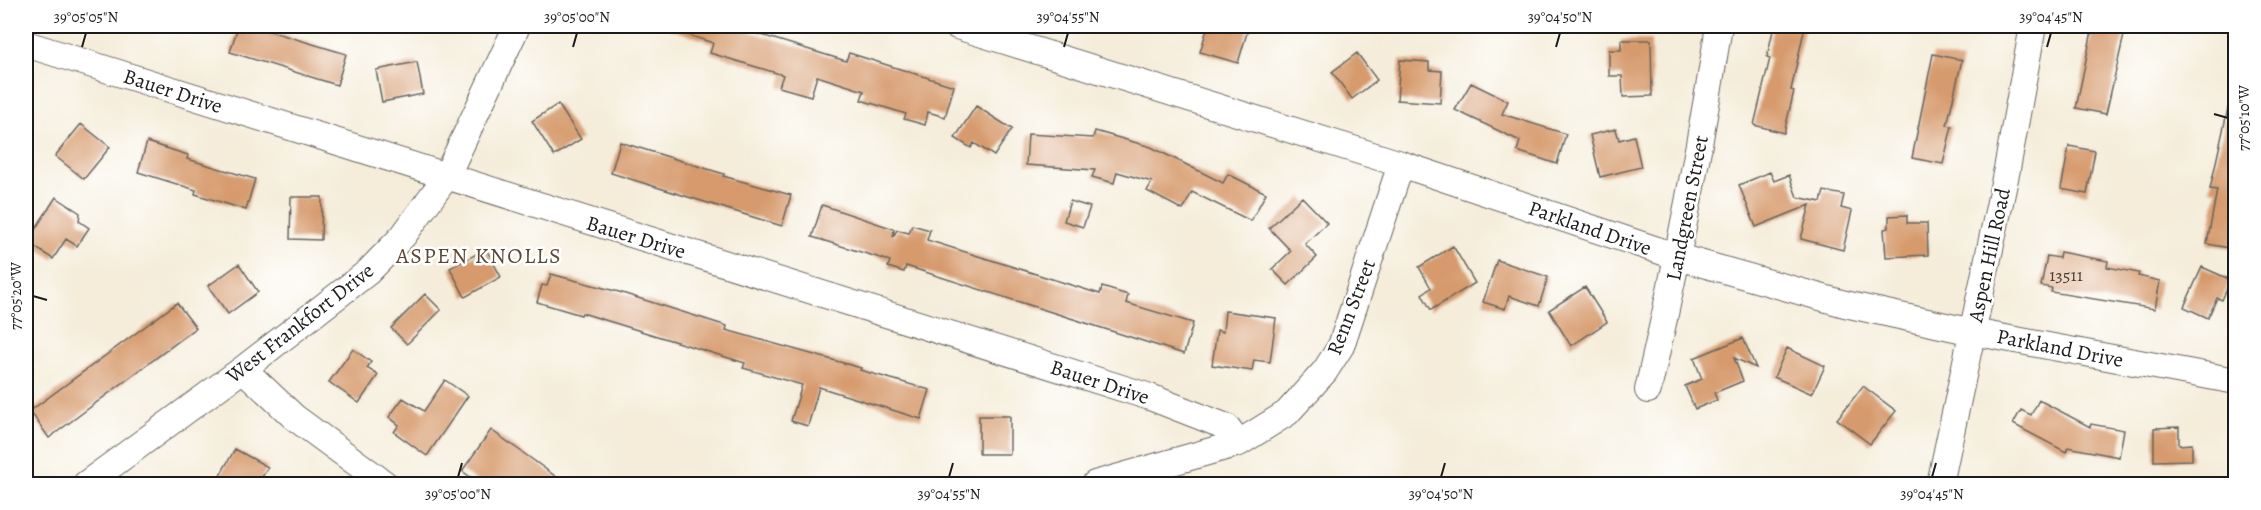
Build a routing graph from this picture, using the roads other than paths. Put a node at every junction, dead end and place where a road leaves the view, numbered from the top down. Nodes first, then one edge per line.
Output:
1 (517, 26) edge
2 (957, 26) edge
3 (1719, 26) edge
4 (2032, 26) edge
5 (26, 45) edge
6 (1401, 164) junction
7 (446, 177) junction
8 (1678, 257) junction
9 (1973, 332) junction
10 (243, 369) junction
11 (2235, 381) edge
12 (1648, 390) dead end
13 (1239, 443) junction
14 (86, 484) edge
15 (385, 484) edge
16 (1095, 484) edge
17 (1940, 484) edge

1 - 7 street, West Frankfort Drive
2 - 6 street, Parkland Drive
3 - 8 street, Landgreen Street
4 - 9 street, Aspen Hill Road
5 - 7 street, Bauer Drive
6 - 8 street, Parkland Drive
6 - 13 street, Renn Street
7 - 10 street, West Frankfort Drive
7 - 13 street, Bauer Drive
8 - 9 street, Parkland Drive
8 - 12 street, Landgreen Street
9 - 11 street, Parkland Drive
9 - 17 street, Aspen Hill Road
10 - 14 street, West Frankfort Drive
10 - 15 street
13 - 16 street, Renn Street

